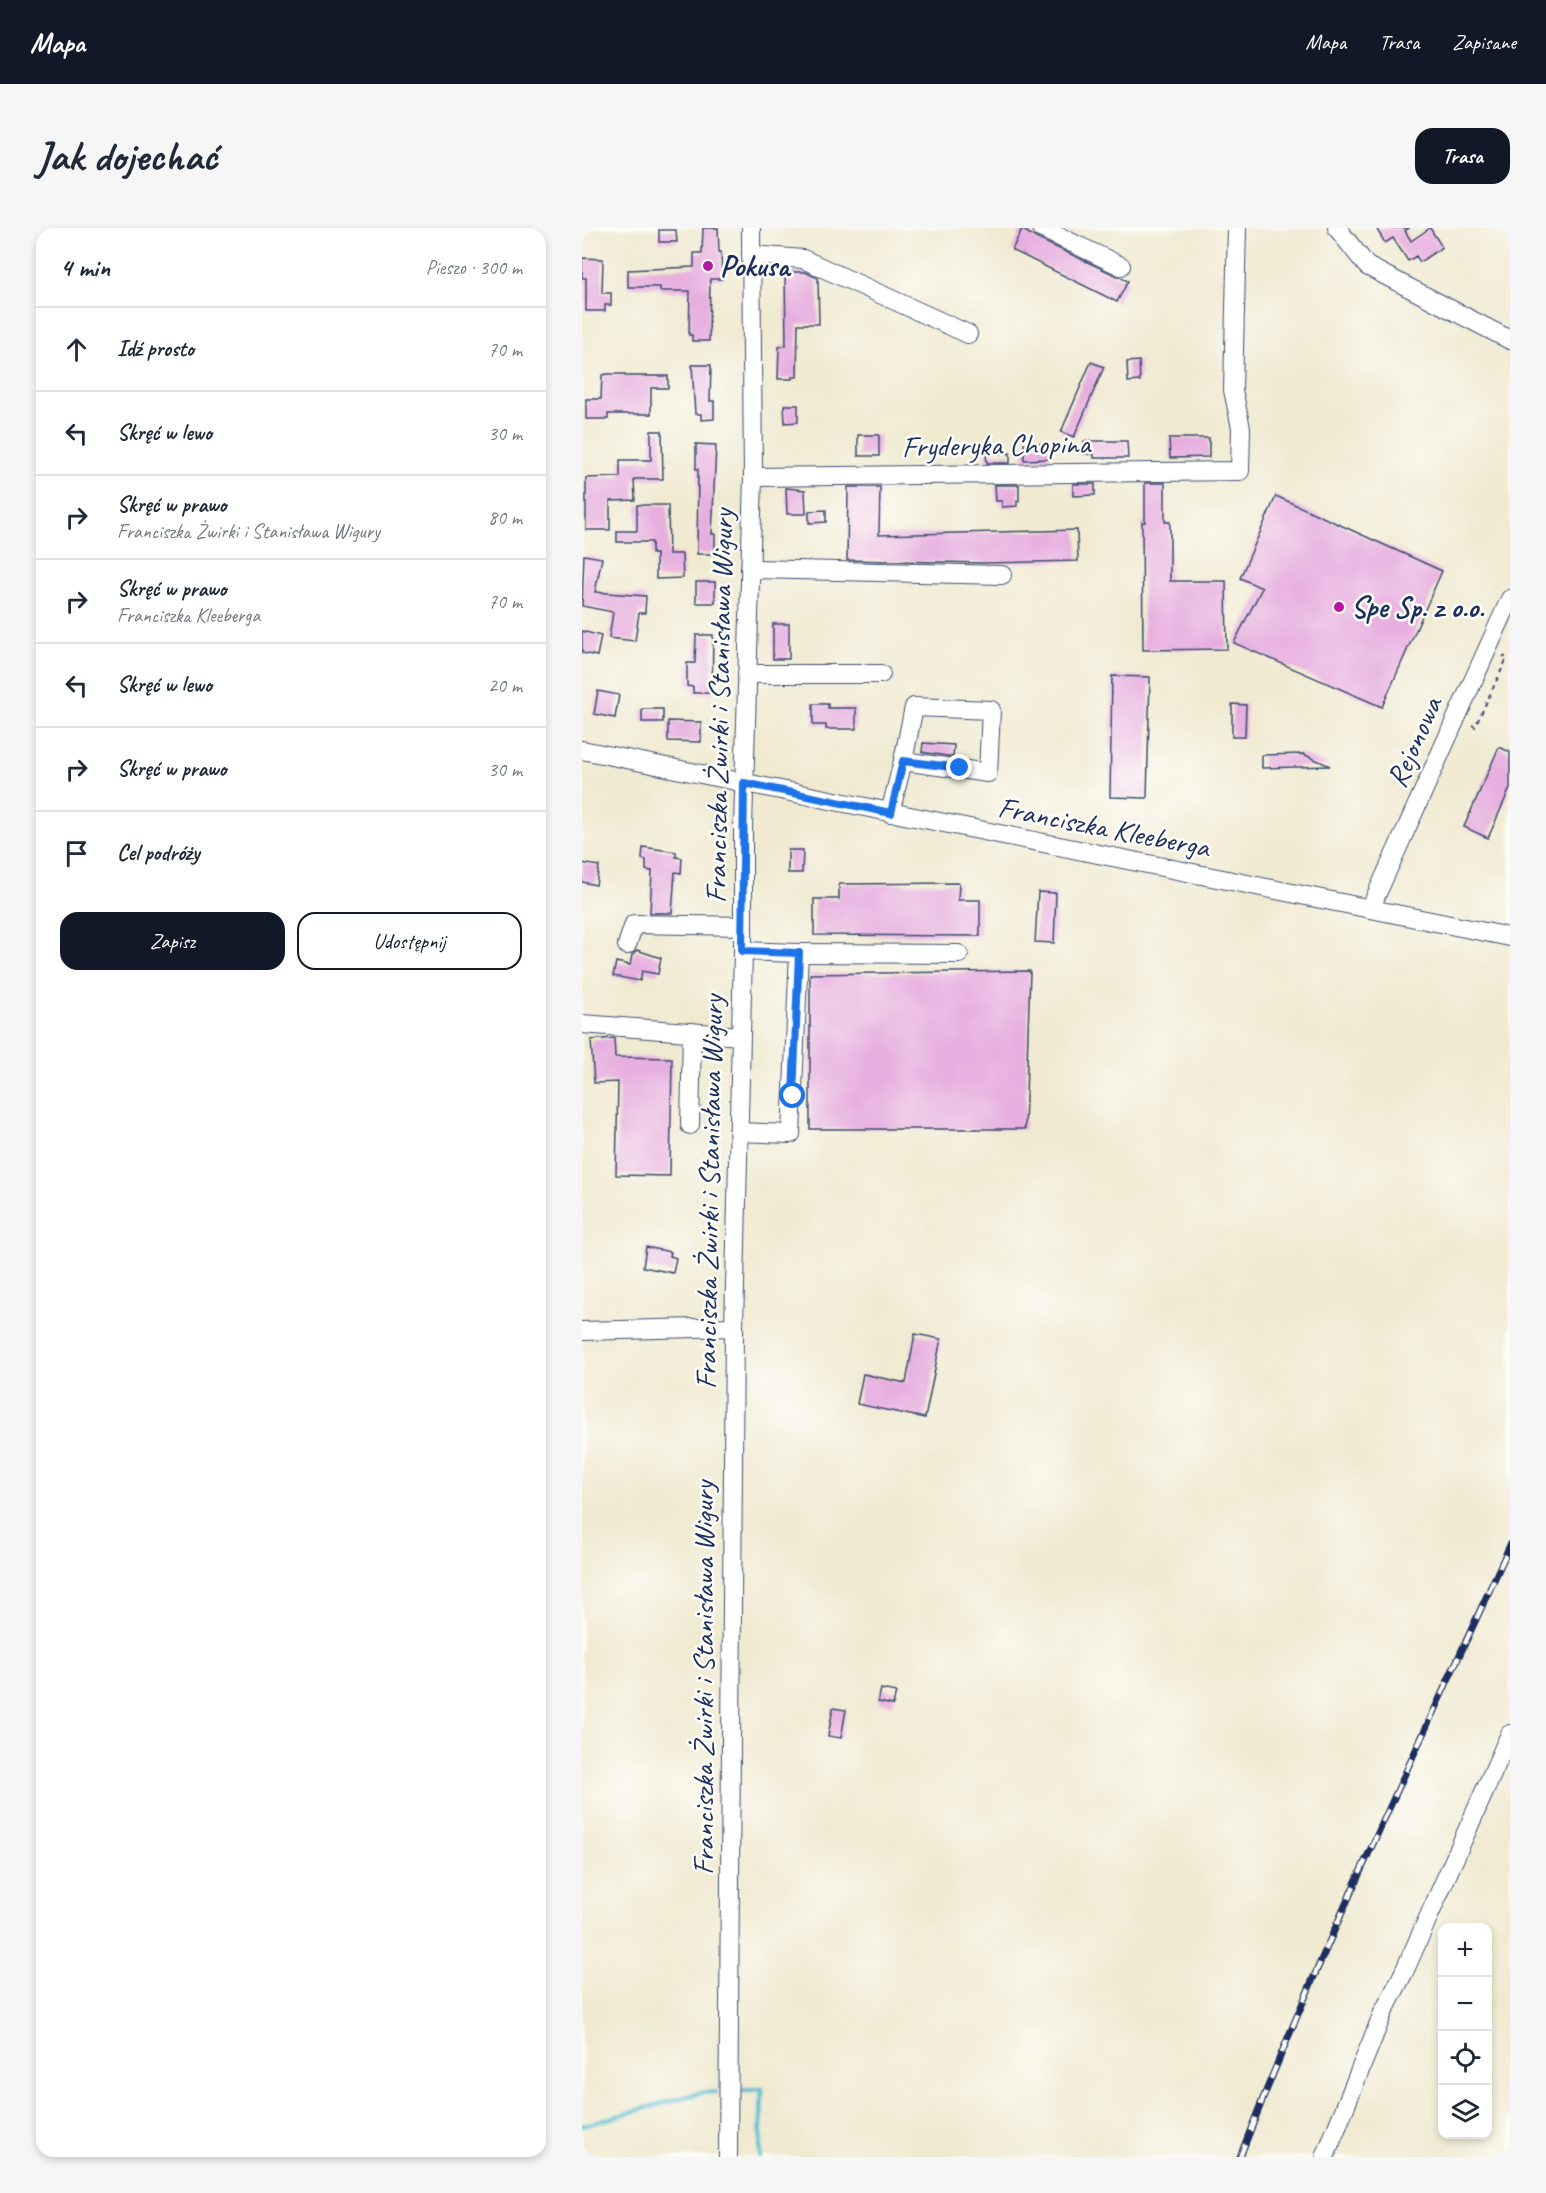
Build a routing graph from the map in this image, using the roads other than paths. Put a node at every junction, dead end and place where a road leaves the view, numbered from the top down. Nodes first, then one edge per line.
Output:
1 (751, 228) edge
2 (1041, 228) edge
3 (1237, 228) edge
4 (1337, 228) edge
5 (751, 255) junction
6 (1120, 266) dead end
7 (968, 334) dead end
8 (1510, 340) edge
9 (753, 477) junction
10 (750, 569) junction
11 (1002, 575) dead end
12 (1510, 599) edge
13 (747, 674) junction
14 (881, 674) dead end
15 (582, 750) edge
16 (903, 761) junction
17 (744, 783) junction
18 (891, 813) junction
19 (1370, 909) junction
20 (742, 926) junction
21 (1510, 937) edge
22 (627, 945) dead end
23 (742, 951) junction
24 (799, 953) junction
25 (959, 954) dead end
26 (582, 1024) edge
27 (692, 1032) junction
28 (741, 1036) junction
29 (690, 1125) dead end
30 (738, 1132) junction
31 (734, 1327) junction
32 (582, 1331) edge
33 (1510, 1734) edge
34 (728, 2157) edge
35 (1325, 2157) edge

1 - 5 street, Franciszka Żwirki i Stanisława Wigury
2 - 6 street
3 - 9 street, Fryderyka Chopina
4 - 8 street
5 - 7 street
5 - 9 street, Franciszka Żwirki i Stanisława Wigury
9 - 10 street, Franciszka Żwirki i Stanisława Wigury
10 - 11 street
10 - 13 street, Franciszka Żwirki i Stanisława Wigury
12 - 19 street, Rejonowa
13 - 14 street
13 - 17 street, Franciszka Żwirki i Stanisława Wigury
15 - 17 street, Franciszka Kleeberga
16 - 16 street
16 - 18 street
17 - 18 street, Franciszka Kleeberga
17 - 20 street, Franciszka Żwirki i Stanisława Wigury
18 - 19 street, Franciszka Kleeberga
19 - 21 street, Franciszka Kleeberga
20 - 22 street
20 - 23 street, Franciszka Żwirki i Stanisława Wigury
23 - 24 street
23 - 28 street, Franciszka Żwirki i Stanisława Wigury
24 - 25 street
24 - 30 street
26 - 27 street
27 - 28 street
27 - 29 street
28 - 30 street, Franciszka Żwirki i Stanisława Wigury
30 - 31 street, Franciszka Żwirki i Stanisława Wigury
31 - 32 street
31 - 34 street, Franciszka Żwirki i Stanisława Wigury
33 - 35 street

